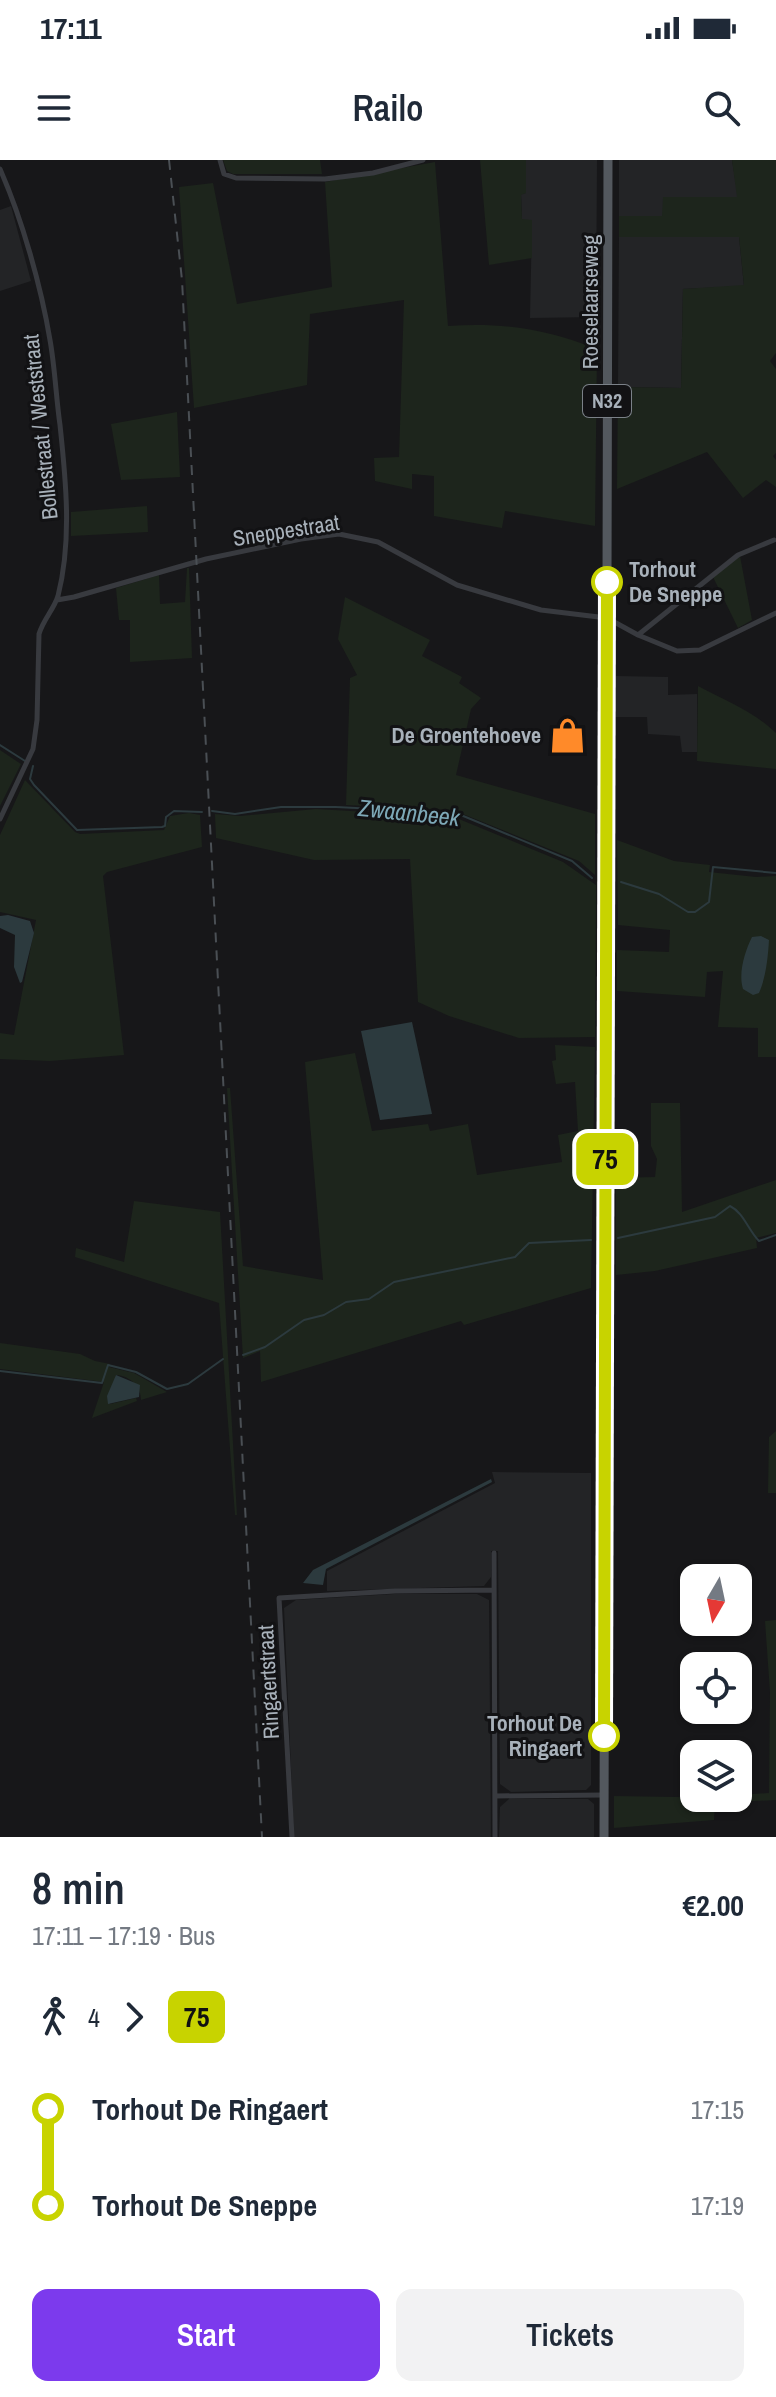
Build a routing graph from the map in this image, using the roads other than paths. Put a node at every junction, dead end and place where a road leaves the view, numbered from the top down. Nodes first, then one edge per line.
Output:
1 (220, 160) edge
2 (423, 160) edge
3 (608, 160) edge
4 (404, 162) edge
5 (0, 169) edge
6 (774, 540) edge
7 (57, 600) junction
8 (776, 613) edge
9 (607, 618) junction
10 (638, 635) junction
11 (0, 819) edge
12 (494, 1553) dead end
13 (494, 1590) junction
14 (604, 1795) junction
15 (495, 1796) junction
16 (292, 1837) edge
17 (495, 1837) edge
18 (604, 1837) edge

1 - 4 street
2 - 4 street
3 - 9 main road, Roeselaarseweg / N32
5 - 7 street, Bollestraat / Weststraat
6 - 10 street
7 - 9 street, Sneppestraat
7 - 11 street, Bollestraat / Weststraat
8 - 10 street
9 - 10 street
9 - 14 main road, Roeselaarseweg / N32
12 - 13 street
13 - 15 street
13 - 16 street, Ringaertstraat
14 - 15 street
14 - 18 main road, Roeselaarseweg / N32
15 - 17 street

